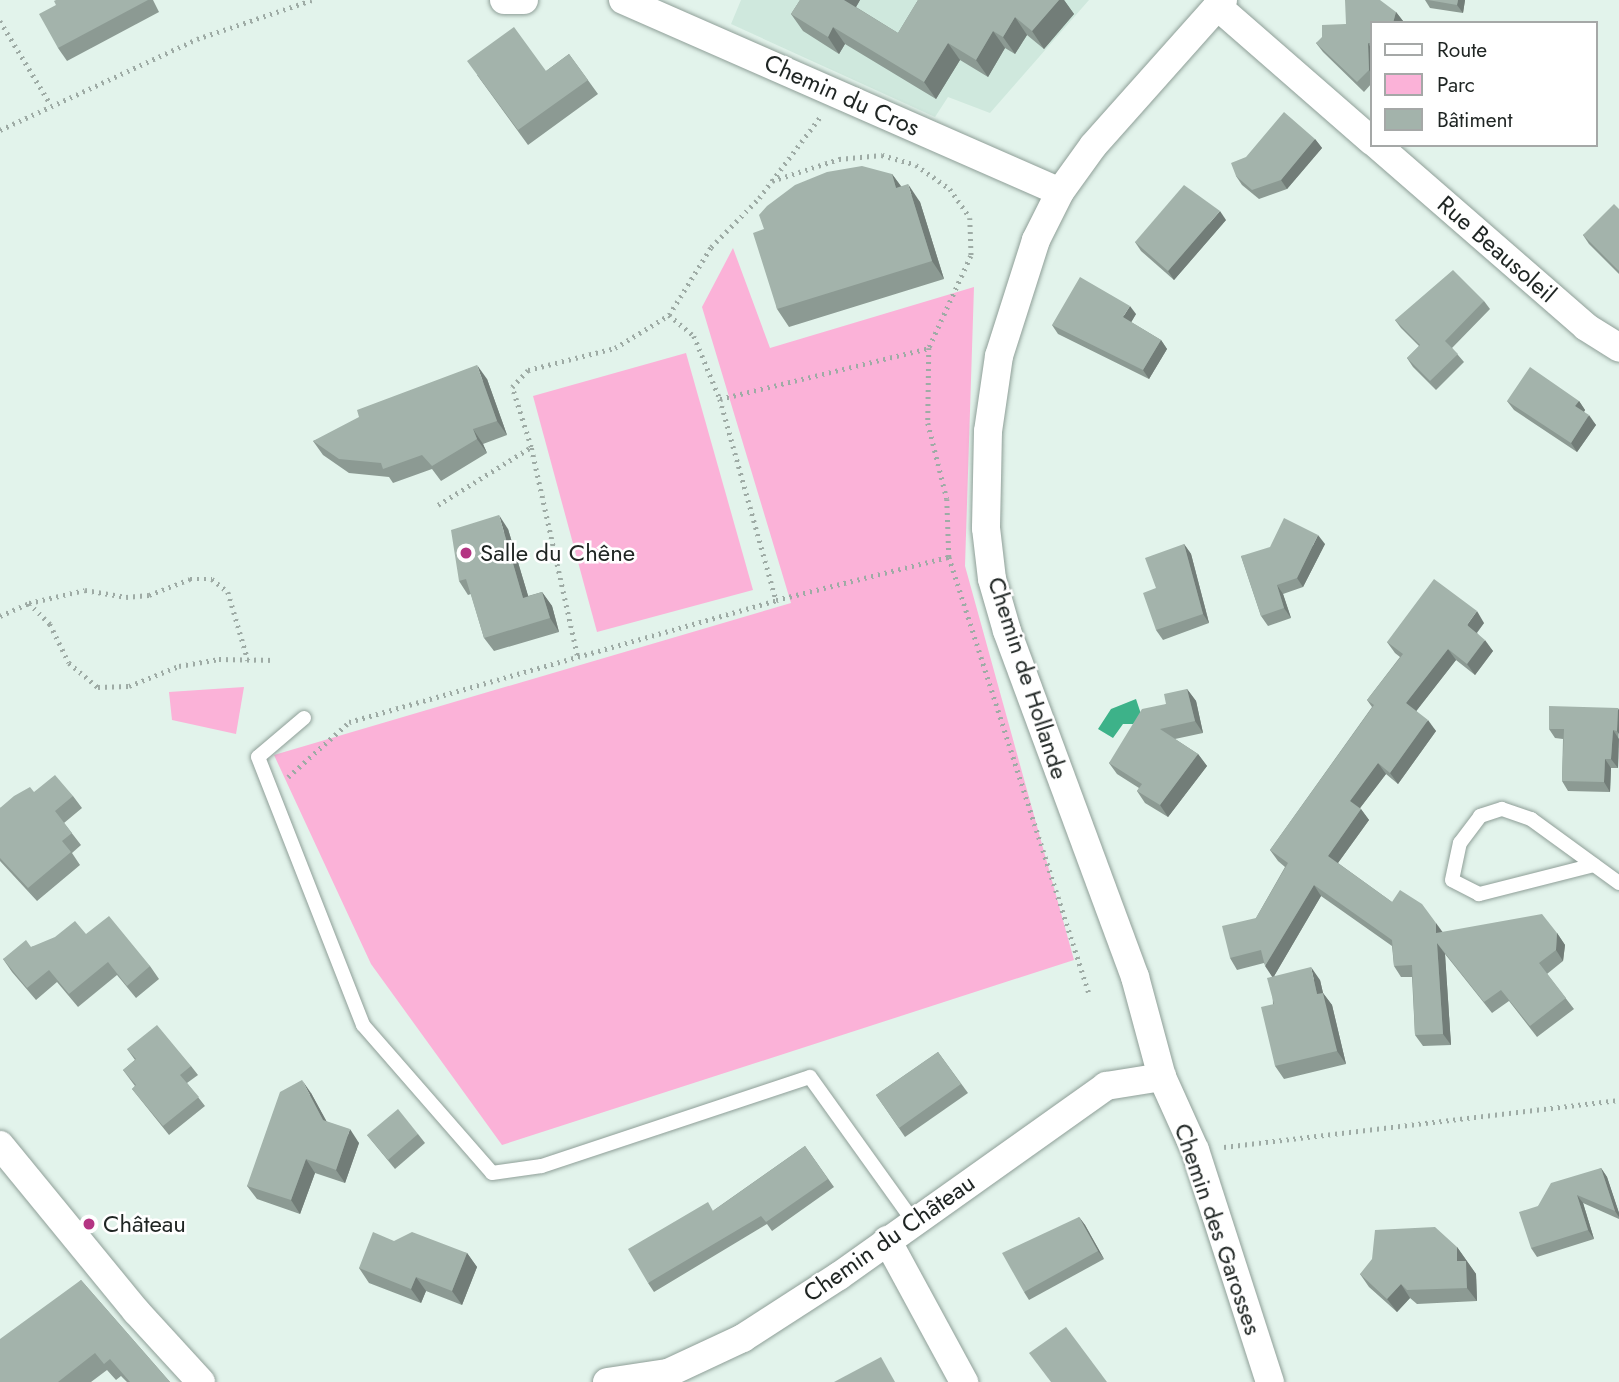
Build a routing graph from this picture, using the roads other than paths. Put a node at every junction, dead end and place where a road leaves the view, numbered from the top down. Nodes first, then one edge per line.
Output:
1 (504, 0) edge
2 (524, 0) edge
3 (623, 0) edge
4 (1220, 3) edge
5 (1370, 139) edge
6 (1379, 147) edge
7 (1060, 192) junction
8 (1619, 348) edge
9 (304, 718) dead end
10 (1594, 864) junction
11 (1619, 883) edge
12 (1162, 1077) junction
13 (0, 1145) edge
14 (912, 1221) junction
15 (887, 1240) junction
16 (195, 1375) edge
17 (217, 1382) edge
18 (607, 1382) edge
19 (964, 1382) edge
20 (1270, 1382) edge

1 - 2 street
3 - 7 street, Chemin du Cros
4 - 5 street
4 - 7 street, Chemin de Hollande
6 - 8 street, Rue Beausoleil
7 - 12 street, Chemin de Hollande
9 - 14 lane
10 - 10 lane
10 - 11 lane
12 - 14 street, Chemin du Château
12 - 20 street, Chemin des Garosses
13 - 16 street
14 - 15 street, Chemin du Château
15 - 18 street, Chemin du Château
15 - 19 street
16 - 17 street

